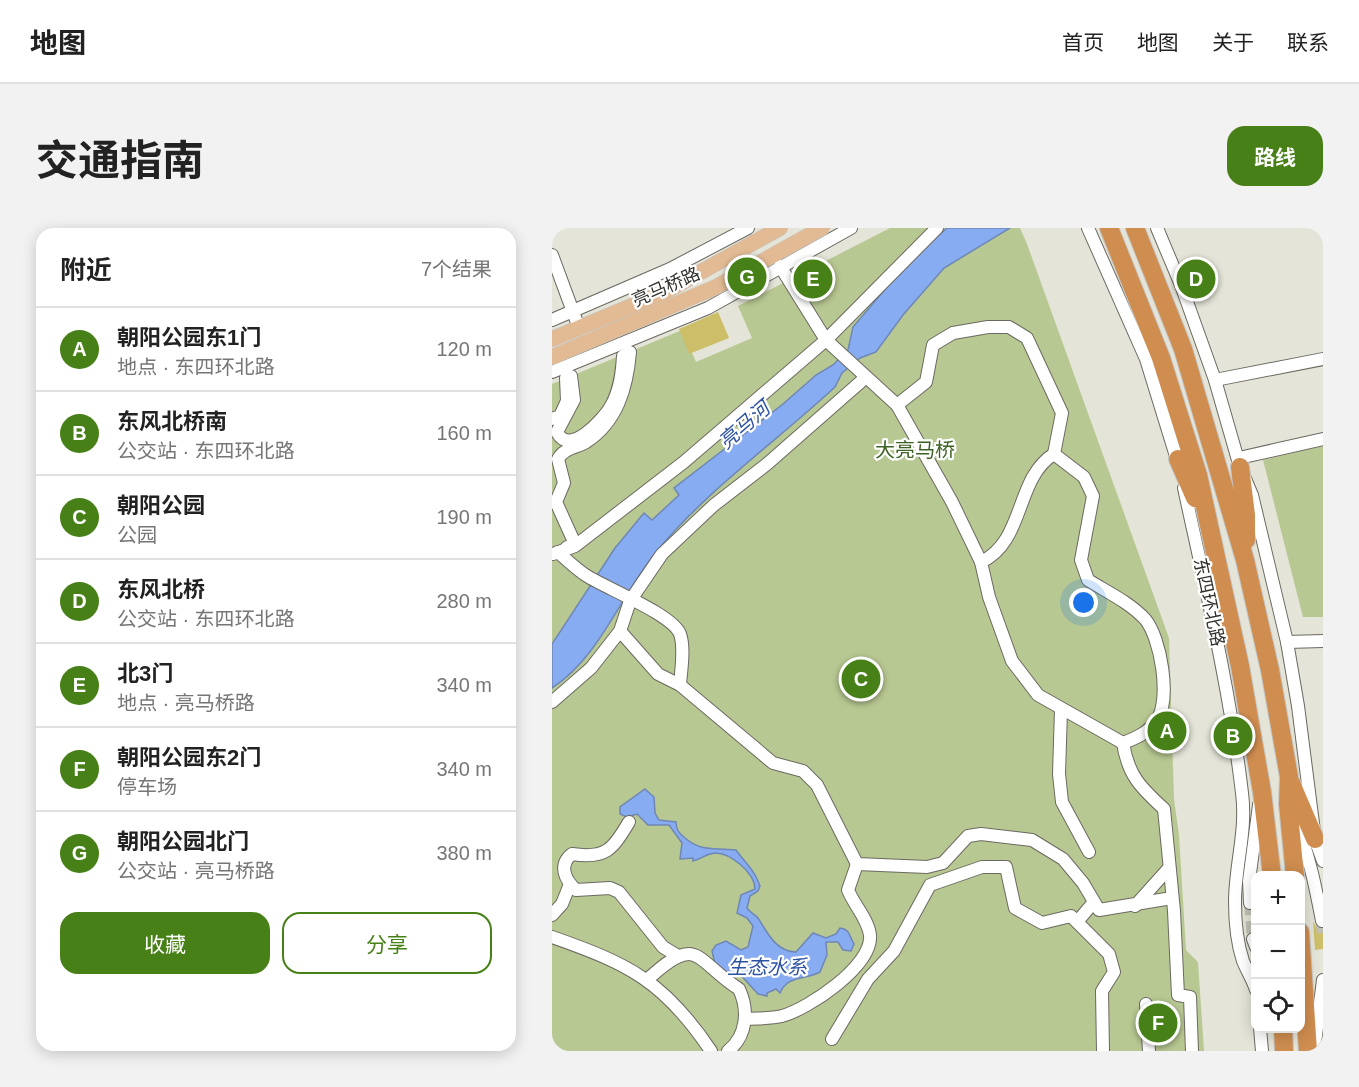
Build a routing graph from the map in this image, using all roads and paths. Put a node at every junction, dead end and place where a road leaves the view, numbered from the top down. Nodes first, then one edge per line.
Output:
1 (748, 228) edge
2 (780, 228) edge
3 (839, 228) edge
4 (851, 228) edge
5 (937, 228) edge
6 (1088, 228) edge
7 (1109, 228) edge
8 (1135, 228) edge
9 (1157, 228) edge
10 (824, 235) edge
11 (552, 255) edge
12 (780, 266) junction
13 (573, 311) junction
14 (552, 320) edge
15 (579, 328) junction
16 (552, 339) edge
17 (826, 340) junction
18 (552, 357) edge
19 (1323, 359) edge
20 (552, 372) edge
21 (865, 378) junction
22 (1215, 380) junction
23 (897, 405) junction
24 (552, 419) edge
25 (1323, 439) edge
26 (1054, 454) junction
27 (1178, 459) junction
28 (1239, 463) junction
29 (1213, 538) junction
30 (554, 553) edge
31 (1245, 560) junction
32 (981, 562) junction
33 (630, 601) junction
34 (620, 631) junction
35 (1323, 641) edge
36 (1287, 642) junction
37 (680, 685) junction
38 (552, 702) edge
39 (1061, 710) junction
40 (1123, 743) junction
41 (1289, 777) junction
42 (1262, 792) junction
43 (1288, 804) junction
44 (629, 822) dead end
45 (1315, 839) junction
46 (1089, 852) dead end
47 (1323, 861) edge
48 (857, 864) junction
49 (1170, 867) junction
50 (1271, 871) edge
51 (1295, 871) edge
52 (570, 884) junction
53 (1172, 898) junction
54 (1094, 903) junction
55 (1250, 903) dead end
56 (1135, 906) junction
57 (552, 915) edge
58 (1322, 921) edge
59 (1077, 922) junction
60 (552, 937) edge
61 (678, 956) junction
62 (648, 979) junction
63 (1251, 979) edge
64 (1303, 979) edge
65 (1323, 980) edge
66 (1146, 1004) dead end
67 (745, 1019) junction
68 (1260, 1033) edge
69 (1276, 1033) edge
70 (1283, 1033) edge
71 (832, 1039) dead end
72 (711, 1051) edge
73 (728, 1051) edge
74 (1103, 1051) edge
75 (1149, 1051) edge
76 (1192, 1051) edge
77 (1262, 1051) edge
78 (1282, 1051) edge
79 (1308, 1051) edge
80 (1314, 1051) edge

1 - 13 street
2 - 15 main road, 亮马桥路
3 - 10 street
4 - 10 street
5 - 17 street
6 - 27 street, 东四环北路
7 - 29 highway, 东四环北路
8 - 31 highway
9 - 22 street
10 - 12 street
10 - 18 main road, 亮马桥路
11 - 13 street
12 - 17 street
12 - 20 street
13 - 14 street
13 - 15 street
15 - 16 main road, 亮马桥路
17 - 21 street
17 - 30 street
19 - 22 street
21 - 23 street
21 - 33 street
22 - 28 street
23 - 26 street
23 - 32 street
24 - 30 street
25 - 28 street
26 - 32 street
26 - 40 street
27 - 29 highway
27 - 63 street, 东四环北路
28 - 31 highway
28 - 36 street
29 - 42 highway, 东四环北路
30 - 33 street
31 - 41 highway
32 - 39 street
33 - 34 street
33 - 37 street
34 - 37 street
34 - 38 street
35 - 36 street
36 - 45 street
37 - 48 street
39 - 40 street
39 - 46 street
40 - 49 street
41 - 43 highway
41 - 45 highway
42 - 50 highway, 东四环北路
42 - 55 street
43 - 51 highway
43 - 58 street
44 - 52 street
45 - 47 street
48 - 54 street
48 - 67 street
49 - 53 street
49 - 56 street
52 - 57 street
52 - 61 street
53 - 56 street
53 - 76 street
54 - 56 street
54 - 59 street
59 - 71 street
59 - 74 street
60 - 62 street
61 - 62 street
61 - 67 street
62 - 72 street
64 - 79 highway
65 - 80 street
66 - 75 street
67 - 73 street
68 - 77 street
69 - 78 street
70 - 78 highway

